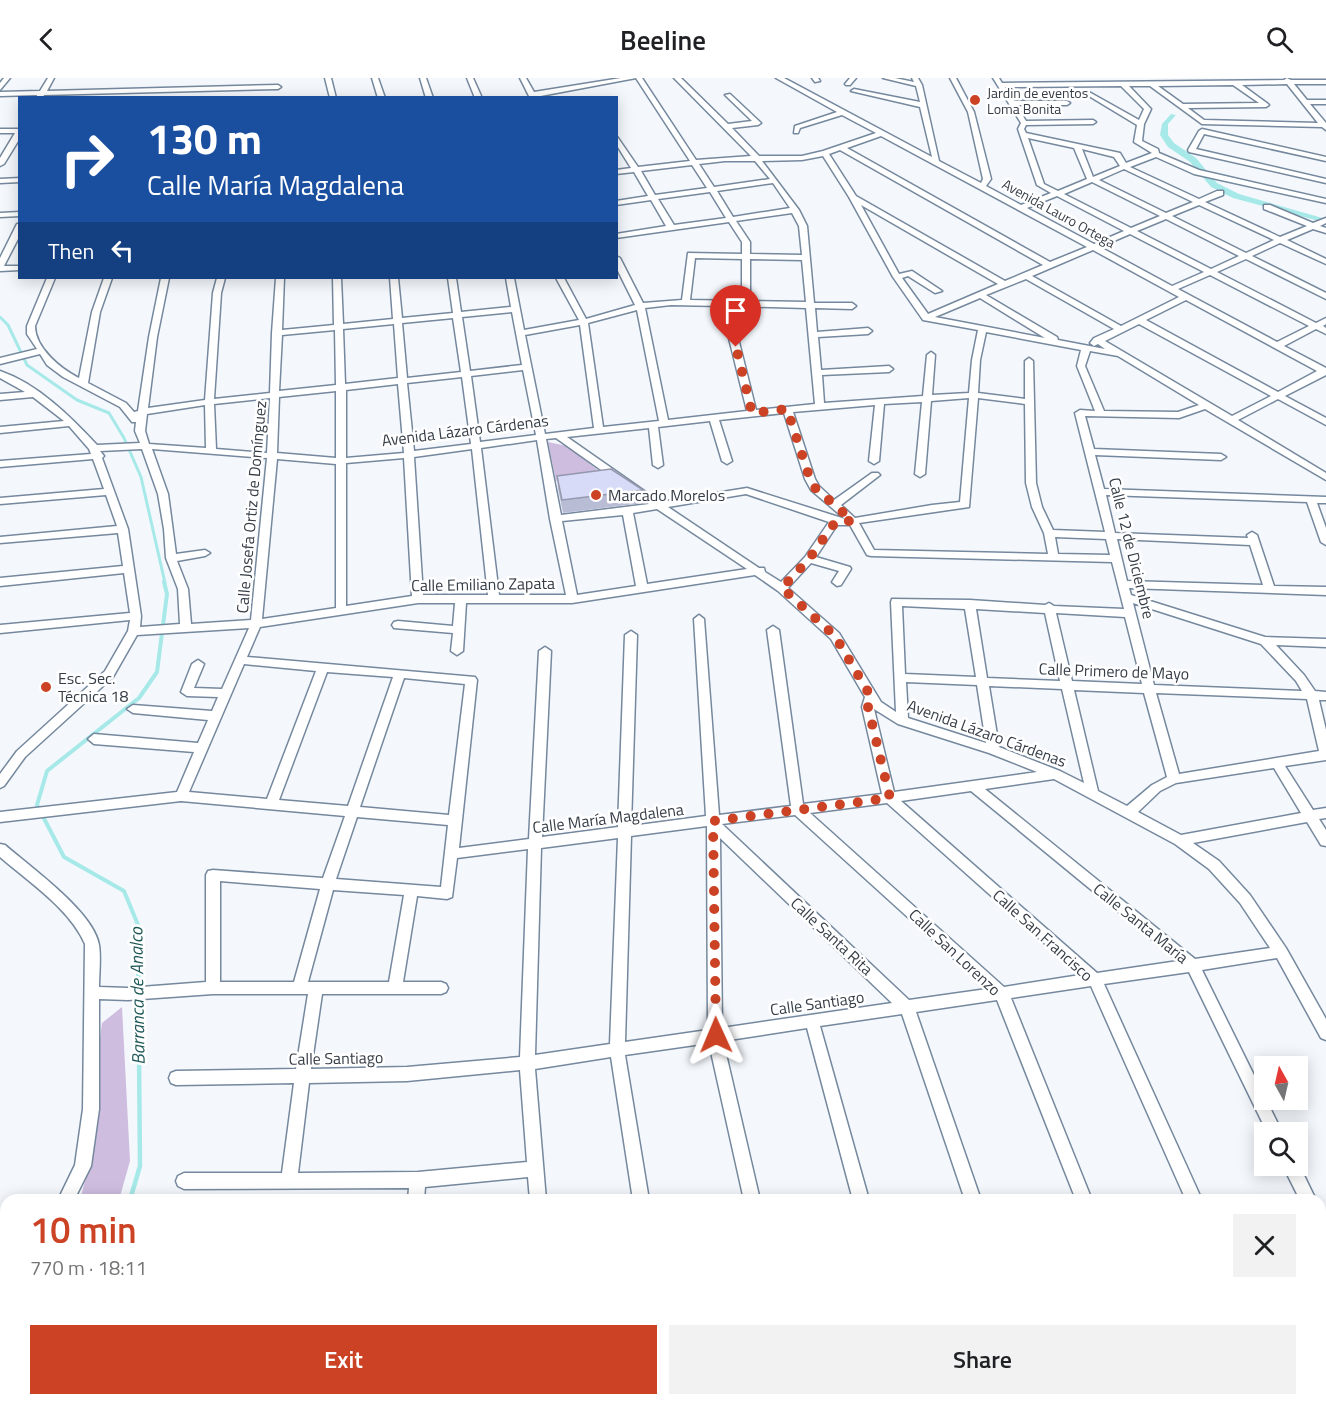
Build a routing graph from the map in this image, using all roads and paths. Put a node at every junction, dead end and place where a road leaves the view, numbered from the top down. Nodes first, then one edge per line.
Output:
1 (7, 78) edge
2 (51, 78) edge
3 (188, 78) edge
4 (233, 78) edge
5 (281, 78) edge
6 (328, 78) edge
7 (375, 78) edge
8 (423, 78) edge
9 (470, 78) edge
10 (523, 78) edge
11 (580, 78) edge
12 (633, 78) edge
13 (639, 78) edge
14 (676, 78) edge
15 (779, 78) edge
16 (886, 78) edge
17 (953, 78) edge
18 (996, 78) edge
19 (917, 81) edge
20 (1287, 81) edge
21 (1326, 82) edge
22 (1235, 83) junction
23 (1123, 84) junction
24 (1152, 84) junction
25 (1001, 85) junction
26 (279, 87) junction
27 (0, 88) edge
28 (230, 88) junction
29 (587, 88) junction
30 (183, 89) junction
31 (89, 91) edge
32 (135, 91) edge
33 (854, 92) dead end
34 (1088, 93) dead end
35 (0, 94) edge
36 (41, 95) edge
37 (728, 95) dead end
38 (181, 96) edge
39 (227, 96) edge
40 (277, 96) edge
41 (332, 96) edge
42 (381, 96) edge
43 (429, 96) edge
44 (478, 96) edge
45 (533, 96) edge
46 (1306, 102) junction
47 (1326, 102) edge
48 (1012, 103) junction
49 (1067, 103) dead end
50 (922, 105) junction
51 (1182, 106) junction
52 (843, 112) junction
53 (1093, 122) dead end
54 (1024, 123) junction
55 (1141, 124) junction
56 (1325, 124) edge
57 (726, 126) junction
58 (0, 131) edge
59 (18, 131) edge
60 (796, 132) dead end
61 (882, 133) junction
62 (18, 134) edge
63 (1025, 135) junction
64 (618, 140) edge
65 (840, 147) junction
66 (1077, 147) junction
67 (825, 153) junction
68 (1156, 154) junction
69 (755, 159) junction
70 (1326, 159) edge
71 (936, 161) junction
72 (695, 163) junction
73 (0, 164) edge
74 (1125, 167) junction
75 (637, 170) junction
76 (618, 172) edge
77 (1092, 179) junction
78 (18, 180) edge
79 (0, 181) edge
80 (773, 181) junction
81 (1326, 181) edge
82 (982, 186) junction
83 (714, 191) junction
84 (1056, 193) junction
85 (1220, 193) dead end
86 (1303, 195) junction
87 (853, 197) junction
88 (653, 198) junction
89 (1296, 201) dead end
90 (1326, 201) edge
91 (1200, 202) junction
92 (618, 203) edge
93 (1289, 206) dead end
94 (1267, 207) dead end
95 (1021, 208) junction
96 (795, 210) junction
97 (1281, 212) junction
98 (18, 214) edge
99 (0, 215) edge
100 (1166, 216) junction
101 (734, 220) junction
102 (1325, 221) edge
103 (1313, 225) junction
104 (672, 229) junction
105 (18, 230) edge
106 (1130, 231) junction
107 (1326, 231) edge
108 (618, 236) edge
109 (1279, 240) junction
110 (1093, 247) junction
111 (1245, 255) junction
112 (748, 256) junction
113 (807, 258) junction
114 (618, 262) edge
115 (1326, 262) edge
116 (1050, 266) junction
117 (0, 268) edge
118 (18, 268) edge
119 (1210, 272) junction
120 (1027, 276) junction
121 (897, 277) junction
122 (51, 279) edge
123 (108, 279) edge
124 (165, 279) edge
125 (221, 279) edge
126 (280, 279) edge
127 (337, 279) edge
128 (394, 279) edge
129 (452, 279) edge
130 (510, 279) edge
131 (561, 279) edge
132 (1005, 285) junction
133 (1172, 289) junction
134 (938, 291) dead end
135 (980, 296) junction
136 (1326, 296) edge
137 (1187, 297) junction
138 (686, 302) junction
139 (725, 303) junction
140 (746, 304) junction
141 (809, 305) junction
142 (640, 306) junction
143 (852, 306) dead end
144 (517, 309) junction
145 (456, 315) junction
146 (926, 318) junction
147 (1139, 320) junction
148 (397, 321) junction
149 (1326, 321) edge
150 (584, 322) junction
151 (1316, 326) junction
152 (338, 327) junction
153 (1120, 328) junction
154 (982, 330) junction
155 (1326, 331) edge
156 (868, 332) dead end
157 (276, 333) junction
158 (520, 333) junction
159 (812, 335) junction
160 (1097, 340) junction
161 (1060, 343) junction
162 (1276, 346) junction
163 (1086, 349) junction
164 (37, 351) junction
165 (931, 355) dead end
166 (1125, 355) junction
167 (4, 359) edge
168 (1029, 361) dead end
169 (527, 367) junction
170 (889, 369) dead end
171 (1325, 372) edge
172 (817, 373) junction
173 (0, 374) edge
174 (466, 375) junction
175 (403, 382) junction
176 (83, 384) junction
177 (341, 388) junction
178 (35, 394) junction
179 (274, 395) junction
180 (1279, 395) junction
181 (975, 396) junction
182 (0, 397) edge
183 (927, 398) junction
184 (880, 401) junction
185 (209, 402) junction
186 (1030, 402) junction
187 (1207, 405) junction
188 (820, 406) junction
189 (787, 409) junction
190 (138, 413) junction
191 (752, 413) junction
192 (1101, 414) junction
193 (713, 417) junction
194 (1232, 420) junction
195 (1326, 422) edge
196 (72, 423) junction
197 (658, 424) junction
198 (0, 430) edge
199 (599, 430) junction
200 (558, 435) junction
201 (540, 437) junction
202 (140, 446) junction
203 (476, 446) junction
204 (98, 451) junction
205 (211, 451) junction
206 (1090, 452) junction
207 (410, 455) junction
208 (272, 457) junction
209 (1221, 457) dead end
210 (874, 460) dead end
211 (340, 461) junction
212 (727, 461) dead end
213 (0, 464) edge
214 (658, 465) dead end
215 (920, 474) dead end
216 (875, 475) dead end
217 (614, 476) junction
218 (1326, 477) edge
219 (594, 479) edge
220 (110, 492) junction
221 (1100, 492) junction
222 (1326, 500) edge
223 (0, 501) edge
224 (835, 504) junction
225 (659, 506) junction
226 (1314, 508) junction
227 (627, 511) junction
228 (555, 519) junction
229 (836, 521) junction
230 (853, 521) junction
231 (123, 529) junction
232 (1049, 533) junction
233 (1111, 536) junction
234 (0, 540) edge
235 (1326, 542) edge
236 (205, 553) dead end
237 (171, 558) junction
238 (1054, 558) junction
239 (809, 559) junction
240 (1117, 559) junction
241 (130, 569) junction
242 (759, 571) junction
243 (0, 582) edge
244 (837, 582) dead end
245 (1124, 584) junction
246 (642, 588) junction
247 (782, 588) junction
248 (1270, 589) junction
249 (1326, 591) edge
250 (1128, 598) junction
251 (461, 599) junction
252 (572, 599) junction
253 (418, 600) junction
254 (494, 600) junction
255 (970, 604) junction
256 (1049, 607) junction
257 (341, 610) junction
258 (1131, 613) junction
259 (136, 616) junction
260 (699, 619) dead end
261 (256, 624) junction
262 (398, 625) dead end
263 (186, 628) junction
264 (0, 629) edge
265 (458, 630) junction
266 (773, 630) dead end
267 (134, 631) junction
268 (630, 635) dead end
269 (1265, 641) junction
270 (1326, 643) edge
271 (457, 651) dead end
272 (545, 651) dead end
273 (241, 660) junction
274 (198, 664) dead end
275 (323, 667) junction
276 (400, 674) junction
277 (900, 678) junction
278 (982, 682) junction
279 (1066, 686) junction
280 (1149, 689) junction
281 (226, 693) junction
282 (1312, 696) junction
283 (1326, 696) edge
284 (871, 697) junction
285 (133, 709) dead end
286 (216, 716) junction
287 (902, 720) junction
288 (94, 739) dead end
289 (202, 748) junction
290 (993, 750) junction
291 (1326, 755) edge
292 (1277, 763) junction
293 (1056, 774) junction
294 (1174, 779) junction
295 (0, 783) edge
296 (973, 786) junction
297 (1092, 792) junction
298 (181, 796) junction
299 (890, 798) junction
300 (271, 805) junction
301 (798, 810) junction
302 (1130, 811) junction
303 (353, 812) junction
304 (1326, 813) edge
305 (1310, 816) junction
306 (0, 817) edge
307 (456, 820) junction
308 (713, 822) junction
309 (624, 832) junction
310 (1180, 840) junction
311 (1326, 841) edge
312 (535, 844) junction
313 (0, 849) edge
314 (450, 854) junction
315 (328, 884) junction
316 (411, 891) junction
317 (1281, 952) junction
318 (1193, 965) junction
319 (1095, 980) junction
320 (213, 988) junction
321 (299, 988) junction
322 (316, 988) junction
323 (395, 988) junction
324 (441, 988) dead end
325 (92, 993) junction
326 (1002, 994) junction
327 (907, 1008) junction
328 (812, 1022) junction
329 (1326, 1033) edge
330 (716, 1035) junction
331 (617, 1050) junction
332 (527, 1063) junction
333 (302, 1077) junction
334 (176, 1078) dead end
335 (1270, 1122) edge
336 (536, 1169) junction
337 (1296, 1176) edge
338 (418, 1180) junction
339 (184, 1181) dead end
340 (289, 1181) junction
341 (69, 1194) edge
342 (417, 1194) edge
343 (538, 1194) edge
344 (641, 1194) edge
345 (751, 1194) edge
346 (859, 1194) edge
347 (971, 1194) edge
348 (1082, 1194) edge
349 (1191, 1194) edge
350 (1305, 1194) edge

1 - 27 street
2 - 36 street
3 - 30 street
4 - 28 street
5 - 26 street
6 - 41 street
7 - 42 street
8 - 43 street
9 - 44 street
10 - 45 street
11 - 29 street
12 - 29 street
13 - 72 street
14 - 57 street
15 - 52 street, Avenida Lauro Ortega
16 - 19 street
17 - 82 street
18 - 25 street
19 - 50 street
20 - 21 street
20 - 22 street
20 - 46 street
22 - 24 street
22 - 51 street
23 - 24 street
23 - 25 street
23 - 55 street
24 - 51 street
25 - 48 street
26 - 28 street
26 - 40 street
28 - 30 street
28 - 39 street
29 - 45 street
30 - 32 street
30 - 38 street
31 - 32 street
31 - 36 street
33 - 50 street
34 - 55 street
35 - 36 street
37 - 57 street
46 - 47 street
46 - 56 street
48 - 49 street
48 - 54 street
50 - 71 street
51 - 56 street
52 - 60 street
52 - 61 street, Avenida Lauro Ortega
53 - 54 street
54 - 63 street
55 - 68 street
57 - 69 street
58 - 59 street
61 - 65 street
61 - 71 street, Avenida Lauro Ortega
62 - 73 street
63 - 66 street
63 - 84 street
64 - 75 street
65 - 67 street
65 - 116 street
66 - 74 street
66 - 77 street
67 - 69 street
67 - 87 street
68 - 74 street
68 - 86 street
69 - 72 street
69 - 80 street
70 - 81 street
71 - 82 street, Avenida Lauro Ortega
72 - 75 street
72 - 83 street
74 - 77 street
74 - 91 street
75 - 76 street
75 - 88 street
77 - 84 street
77 - 100 street
78 - 79 street
80 - 83 street
80 - 96 street
82 - 95 street, Avenida Lauro Ortega
83 - 88 street
83 - 101 street
84 - 95 street
84 - 106 street
85 - 91 street
86 - 89 street
86 - 90 street
87 - 121 street
87 - 132 street
88 - 92 street
88 - 104 street
91 - 100 street
91 - 109 street
93 - 97 street
94 - 97 street
95 - 110 street, Avenida Lauro Ortega
96 - 101 street
96 - 113 street
97 - 103 street
98 - 99 street
100 - 106 street
100 - 111 street
101 - 104 street
101 - 112 street
102 - 103 street
103 - 107 street
103 - 109 street
104 - 108 street
105 - 117 street
106 - 110 street
106 - 119 street
109 - 111 street
109 - 115 street
110 - 116 street
110 - 133 street, Avenida Lauro Ortega
111 - 119 street
111 - 136 street
112 - 113 street
112 - 138 street
112 - 140 street
113 - 141 street
114 - 142 street
116 - 120 street
117 - 118 street
119 - 133 street
119 - 151 street
120 - 132 street
120 - 153 street
121 - 134 street
121 - 146 street
122 - 164 street
123 - 176 street
124 - 190 street
125 - 185 street
126 - 157 street, Calle Josefa Ortiz de Domínguez
127 - 152 street
128 - 148 street
129 - 145 street
130 - 144 street
131 - 150 street
132 - 135 street
133 - 137 street, Avenida Lauro Ortega
135 - 146 street
135 - 161 street
137 - 147 street
137 - 162 street, Avenida Lauro Ortega
138 - 139 street
138 - 142 street
139 - 140 street
139 - 191 street
140 - 141 street
141 - 143 street
141 - 159 street
142 - 150 street
142 - 197 street
144 - 145 street
144 - 158 street
145 - 148 street
145 - 174 street
146 - 154 street
147 - 153 street
147 - 180 street
148 - 152 street
148 - 175 street
149 - 151 street
150 - 158 street
150 - 199 street
151 - 155 street
151 - 162 street
152 - 157 street
152 - 177 street
153 - 160 street
154 - 161 street
154 - 181 street
156 - 159 street
157 - 179 street, Calle Josefa Ortiz de Domínguez
158 - 169 street
159 - 172 street
160 - 163 street
160 - 166 street
161 - 163 street
162 - 171 street, Avenida Lauro Ortega
163 - 166 street
163 - 192 street
164 - 167 street
164 - 176 street
165 - 183 street
166 - 187 street
168 - 186 street
169 - 174 street
169 - 201 street
170 - 172 street
171 - 180 street
172 - 188 street
173 - 178 street
174 - 175 street
174 - 203 street
175 - 177 street
175 - 207 street
176 - 190 street
177 - 179 street
177 - 211 street
178 - 182 street
178 - 196 street
179 - 185 street
179 - 208 street, Calle Josefa Ortiz de Domínguez
180 - 194 street
180 - 195 street
181 - 183 street
181 - 186 street
181 - 230 street
183 - 184 street
183 - 215 street
184 - 188 street
184 - 210 street
185 - 190 street
185 - 205 street
186 - 232 street
187 - 192 street
187 - 194 street
188 - 189 street
189 - 191 street
189 - 224 street
190 - 202 street
191 - 193 street
192 - 206 street, Calle 12 de Diciembre
193 - 197 street
193 - 212 street
194 - 218 street
196 - 198 street
196 - 204 street
197 - 199 street
197 - 214 street
199 - 200 street
200 - 201 street, Avenida Lázaro Cárdenas
200 - 217 street, Avenida Lázaro Cárdenas
201 - 203 street, Avenida Lázaro Cárdenas
201 - 228 street
202 - 204 street, Avenida Lázaro Cárdenas
202 - 205 street, Avenida Lázaro Cárdenas
202 - 237 street
203 - 207 street, Avenida Lázaro Cárdenas
203 - 254 street
204 - 213 street, Avenida Lázaro Cárdenas
204 - 220 street
205 - 208 street, Avenida Lázaro Cárdenas
206 - 209 street
206 - 221 street, Calle 12 de Diciembre
207 - 211 street, Avenida Lázaro Cárdenas
207 - 253 street
208 - 211 street, Avenida Lázaro Cárdenas
208 - 261 street, Calle Josefa Ortiz de Domínguez
211 - 257 street
216 - 224 street
217 - 219 street
217 - 225 street, Avenida Lázaro Cárdenas
220 - 223 street
220 - 231 street
221 - 226 street
221 - 233 street, Calle 12 de Diciembre
222 - 226 street
224 - 230 street
225 - 227 street
225 - 229 street
225 - 242 street, Avenida Lázaro Cárdenas
226 - 235 street
227 - 228 street
227 - 246 street
228 - 252 street
229 - 230 street
229 - 239 street
230 - 238 street
231 - 234 street
231 - 241 street
232 - 233 street
232 - 238 street
233 - 240 street, Calle 12 de Diciembre
233 - 248 street
236 - 237 street
237 - 263 street
238 - 240 street
239 - 244 street
239 - 247 street
240 - 245 street, Calle 12 de Diciembre
241 - 243 street
241 - 259 street
242 - 246 street, Calle Emiliano Zapata
242 - 247 street, Avenida Lázaro Cárdenas
245 - 248 street
245 - 250 street, Calle 12 de Diciembre
246 - 252 street, Calle Emiliano Zapata
247 - 284 street, Avenida Lázaro Cárdenas
248 - 249 street
250 - 258 street, Calle 12 de Diciembre
250 - 269 street
251 - 253 street, Calle Emiliano Zapata
251 - 254 street, Calle Emiliano Zapata
251 - 265 street
252 - 254 street, Calle Emiliano Zapata
253 - 257 street, Calle Emiliano Zapata
255 - 256 street
255 - 277 street
255 - 278 street
256 - 258 street
256 - 279 street
257 - 261 street, Calle Emiliano Zapata
258 - 280 street, Calle 12 de Diciembre
259 - 264 street
259 - 267 street
260 - 308 street
261 - 263 street, Calle Emiliano Zapata
261 - 273 street, Calle Josefa Ortiz de Domínguez
262 - 265 street
263 - 267 street, Calle Emiliano Zapata
265 - 271 street
266 - 301 street
267 - 295 street
268 - 309 street
269 - 270 street
269 - 282 street
272 - 312 street
273 - 275 street
273 - 281 street, Calle Josefa Ortiz de Domínguez
274 - 281 street
275 - 276 street
275 - 300 street
276 - 303 street
276 - 307 street
277 - 278 street, Calle Primero de Mayo
277 - 287 street
278 - 279 street, Calle Primero de Mayo
278 - 290 street
279 - 280 street, Calle Primero de Mayo
279 - 297 street
280 - 282 street, Calle Primero de Mayo
280 - 294 street, Calle 12 de Diciembre
281 - 286 street, Calle Josefa Ortiz de Domínguez
282 - 283 street, Calle Primero de Mayo
282 - 291 street
284 - 287 street, Avenida Lázaro Cárdenas
284 - 299 street
285 - 286 street
286 - 289 street, Calle Josefa Ortiz de Domínguez
287 - 290 street, Avenida Lázaro Cárdenas
288 - 289 street
289 - 298 street, Calle Josefa Ortiz de Domínguez
290 - 293 street, Avenida Lázaro Cárdenas
291 - 292 street
292 - 294 street
292 - 305 street
293 - 296 street, Calle María Magdalena
293 - 297 street, Avenida Lázaro Cárdenas
294 - 302 street
296 - 299 street, Calle María Magdalena
296 - 318 street, Calle Santa María
297 - 302 street, Avenida Lázaro Cárdenas
298 - 300 street
298 - 306 street
299 - 301 street, Calle María Magdalena
299 - 319 street, Calle San Francisco
300 - 303 street
301 - 308 street, Calle María Magdalena
301 - 326 street, Calle San Lorenzo
302 - 310 street, Avenida Lázaro Cárdenas
303 - 307 street
303 - 315 street
304 - 305 street
305 - 310 street
305 - 311 street
307 - 314 street
308 - 309 street, Calle María Magdalena
308 - 327 street, Calle Santa Rita
308 - 330 street
309 - 312 street, Calle María Magdalena
309 - 331 street
310 - 317 street, Avenida Lázaro Cárdenas
312 - 314 street, Calle María Magdalena
312 - 332 street
313 - 325 street
314 - 316 street
315 - 316 street
315 - 320 street
315 - 321 street
316 - 323 street
317 - 318 street, Calle Santiago
317 - 329 street, Avenida Lázaro Cárdenas
318 - 319 street, Calle Santiago
318 - 335 street, Calle Santa María
319 - 326 street, Calle Santiago
319 - 349 street, Calle San Francisco
320 - 321 street
320 - 325 street
321 - 322 street
322 - 323 street
322 - 333 street
323 - 324 street
325 - 341 street
326 - 327 street, Calle Santiago
326 - 348 street, Calle San Lorenzo
327 - 328 street, Calle Santiago
327 - 347 street, Calle Santa Rita
328 - 330 street, Calle Santiago
328 - 346 street
330 - 331 street, Calle Santiago
330 - 345 street
331 - 332 street, Calle Santiago
331 - 344 street
332 - 333 street, Calle Santiago
332 - 336 street
333 - 334 street, Calle Santiago
333 - 340 street
336 - 338 street
336 - 343 street
337 - 350 street
338 - 340 street
338 - 342 street
339 - 340 street

